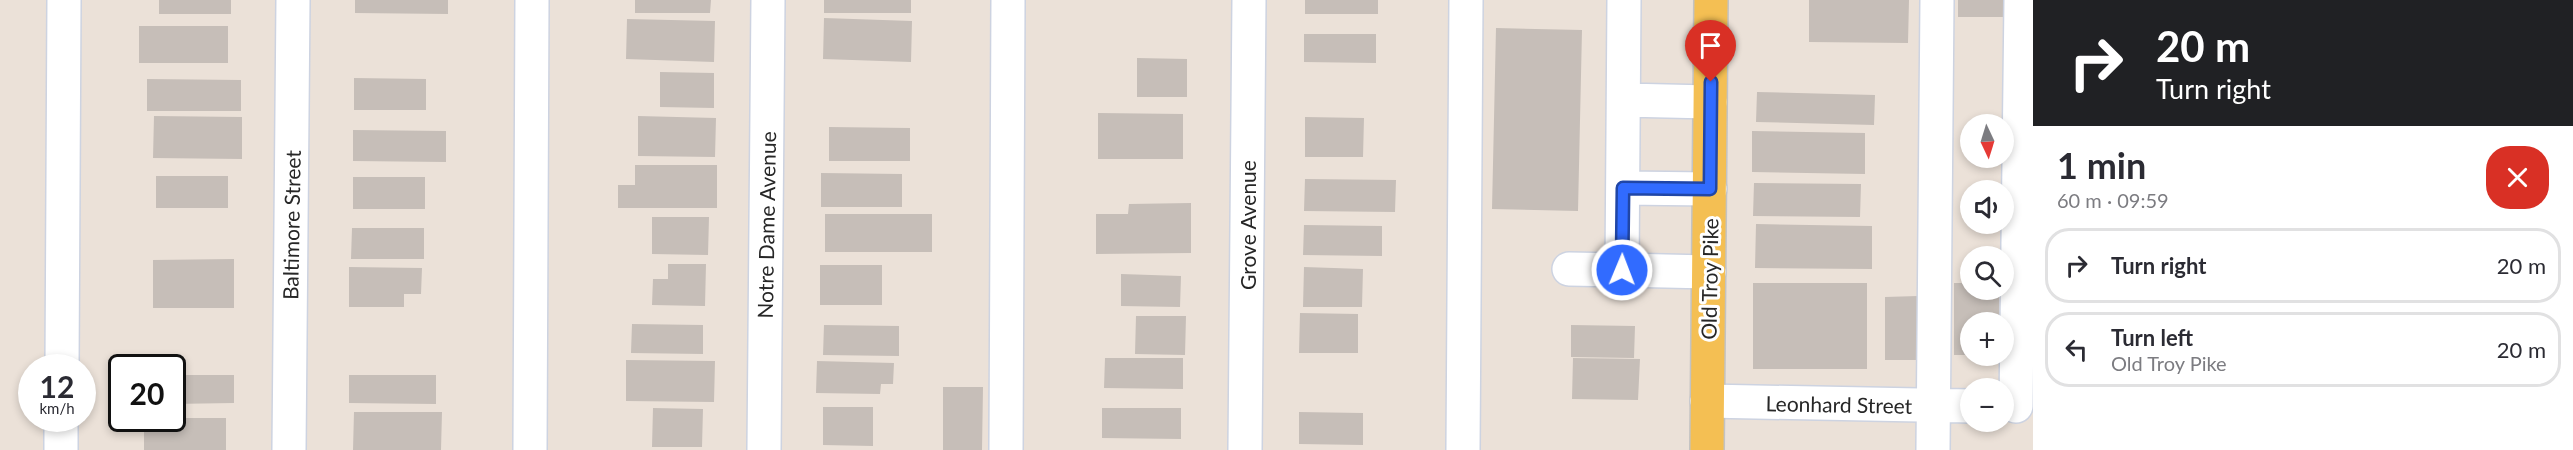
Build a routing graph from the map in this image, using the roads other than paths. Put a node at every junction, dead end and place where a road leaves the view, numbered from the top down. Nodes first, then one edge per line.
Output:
1 (64, 0) edge
2 (293, 0) edge
3 (532, 0) edge
4 (768, 0) edge
5 (1008, 0) edge
6 (1249, 0) edge
7 (1467, 0) edge
8 (1624, 0) edge
9 (1712, 0) edge
10 (1937, 0) edge
11 (2020, 0) edge
12 (1624, 100) junction
13 (1710, 102) junction
14 (1623, 188) junction
15 (1710, 189) junction
16 (1569, 269) dead end
17 (1622, 270) junction
18 (1709, 272) junction
19 (62, 354) edge
20 (1707, 401) junction
21 (1934, 406) junction
22 (1960, 406) edge
23 (2018, 406) edge
24 (62, 432) edge
25 (61, 450) edge
26 (289, 450) edge
27 (530, 450) edge
28 (764, 450) edge
29 (1006, 450) edge
30 (1245, 450) edge
31 (1463, 450) edge
32 (1707, 450) edge
33 (1934, 450) edge

1 - 19 street
2 - 26 street, Baltimore Street
3 - 27 street
4 - 28 street, Notre Dame Avenue
5 - 29 street
6 - 30 street, Grove Avenue
7 - 31 street
8 - 12 street
9 - 13 main road, Old Troy Pike
10 - 21 street
11 - 23 street
12 - 13 street
12 - 14 street
13 - 15 main road, Old Troy Pike
14 - 15 street
14 - 17 street
15 - 18 main road, Old Troy Pike
16 - 17 street
17 - 18 street
18 - 20 main road, Old Troy Pike
20 - 21 street, Leonhard Street
20 - 32 main road, Old Troy Pike
21 - 22 street, Leonhard Street
21 - 33 street
24 - 25 street

